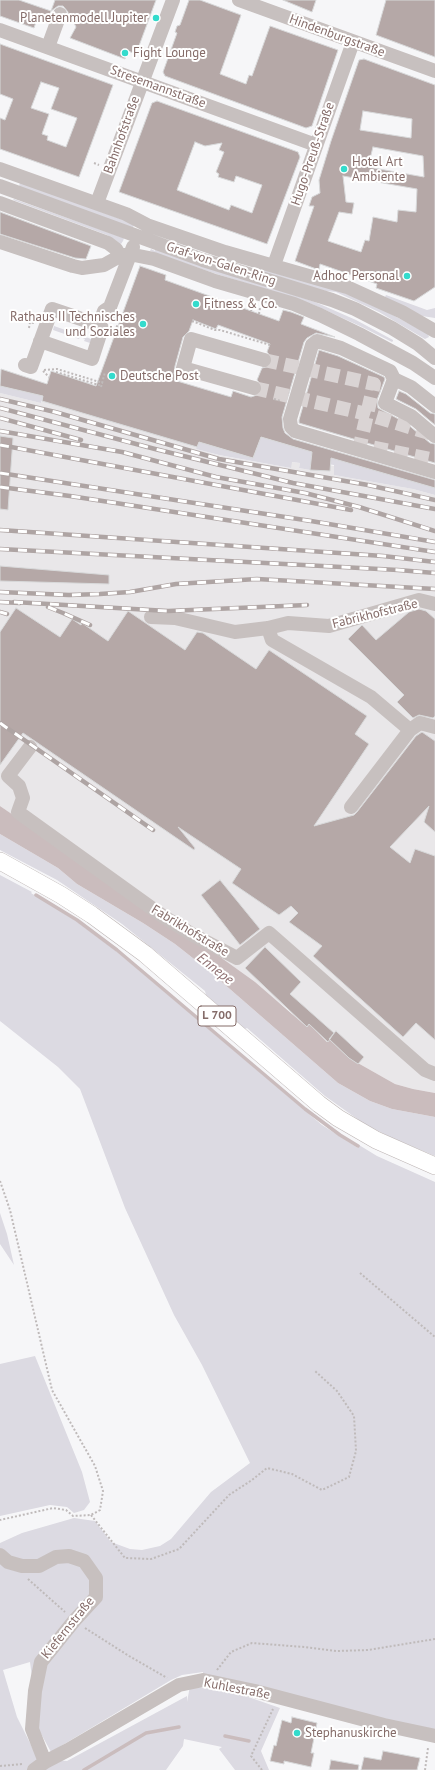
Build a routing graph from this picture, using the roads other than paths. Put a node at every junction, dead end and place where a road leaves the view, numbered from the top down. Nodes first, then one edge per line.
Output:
1 (173, 0) edge
2 (239, 0) edge
3 (60, 14) dead end
4 (0, 30) edge
5 (353, 42) junction
6 (48, 48) junction
7 (435, 71) edge
8 (141, 81) junction
9 (316, 145) junction
10 (0, 169) edge
11 (0, 186) edge
12 (0, 203) edge
13 (97, 203) junction
14 (147, 225) junction
15 (139, 236) junction
16 (0, 242) edge
17 (125, 255) junction
18 (274, 265) junction
19 (101, 326) junction
20 (435, 331) edge
21 (40, 341) junction
22 (435, 357) edge
23 (264, 360) tunnel mouth
24 (413, 363) junction
25 (25, 366) dead end
26 (435, 378) edge
27 (394, 379) junction
28 (254, 388) tunnel mouth
29 (435, 406) edge
30 (435, 436) edge
31 (435, 472) edge
32 (435, 604) edge
33 (152, 617) dead end
34 (268, 628) junction
35 (435, 727) edge
36 (410, 730) junction
37 (30, 747) dead end
38 (351, 807) dead end
39 (0, 861) edge
40 (435, 1074) edge
41 (435, 1166) edge
42 (0, 1555) edge
43 (433, 1735) edge
44 (39, 1766) edge

1 - 8 street, Bahnhofstraße
2 - 5 street, Hindenburgstraße
3 - 6 street
4 - 6 street, Stresemannstraße
5 - 7 street, Hindenburgstraße
5 - 9 street, Hugo-Preuß-Straße
6 - 8 street, Stresemannstraße
8 - 9 street, Stresemannstraße
8 - 13 street, Bahnhofstraße
9 - 18 street, Hugo-Preuß-Straße
10 - 13 street, Graf-von-Galen-Ring
11 - 15 street, Graf-von-Galen-Ring
12 - 17 street
13 - 14 street, Graf-von-Galen-Ring
14 - 15 street
14 - 18 street, Graf-von-Galen-Ring
15 - 17 street
15 - 22 street, Graf-von-Galen-Ring
16 - 17 street
17 - 19 street
17 - 24 street, Graf-von-Galen-Ring
18 - 20 street, Graf-von-Galen-Ring
19 - 21 street
19 - 21 street
21 - 25 street
22 - 24 street
23 - 28 street
24 - 26 street, Graf-von-Galen-Ring
27 - 29 street
27 - 30 street
27 - 31 street
32 - 34 street, Fabrikhofstraße
33 - 34 street, Fabrikhofstraße
34 - 36 street
35 - 36 street
36 - 38 street
37 - 40 street, Fabrikhofstraße
39 - 41 main road, L 700
42 - 44 street, Kiefernstraße
43 - 44 street, Kuhlestraße

